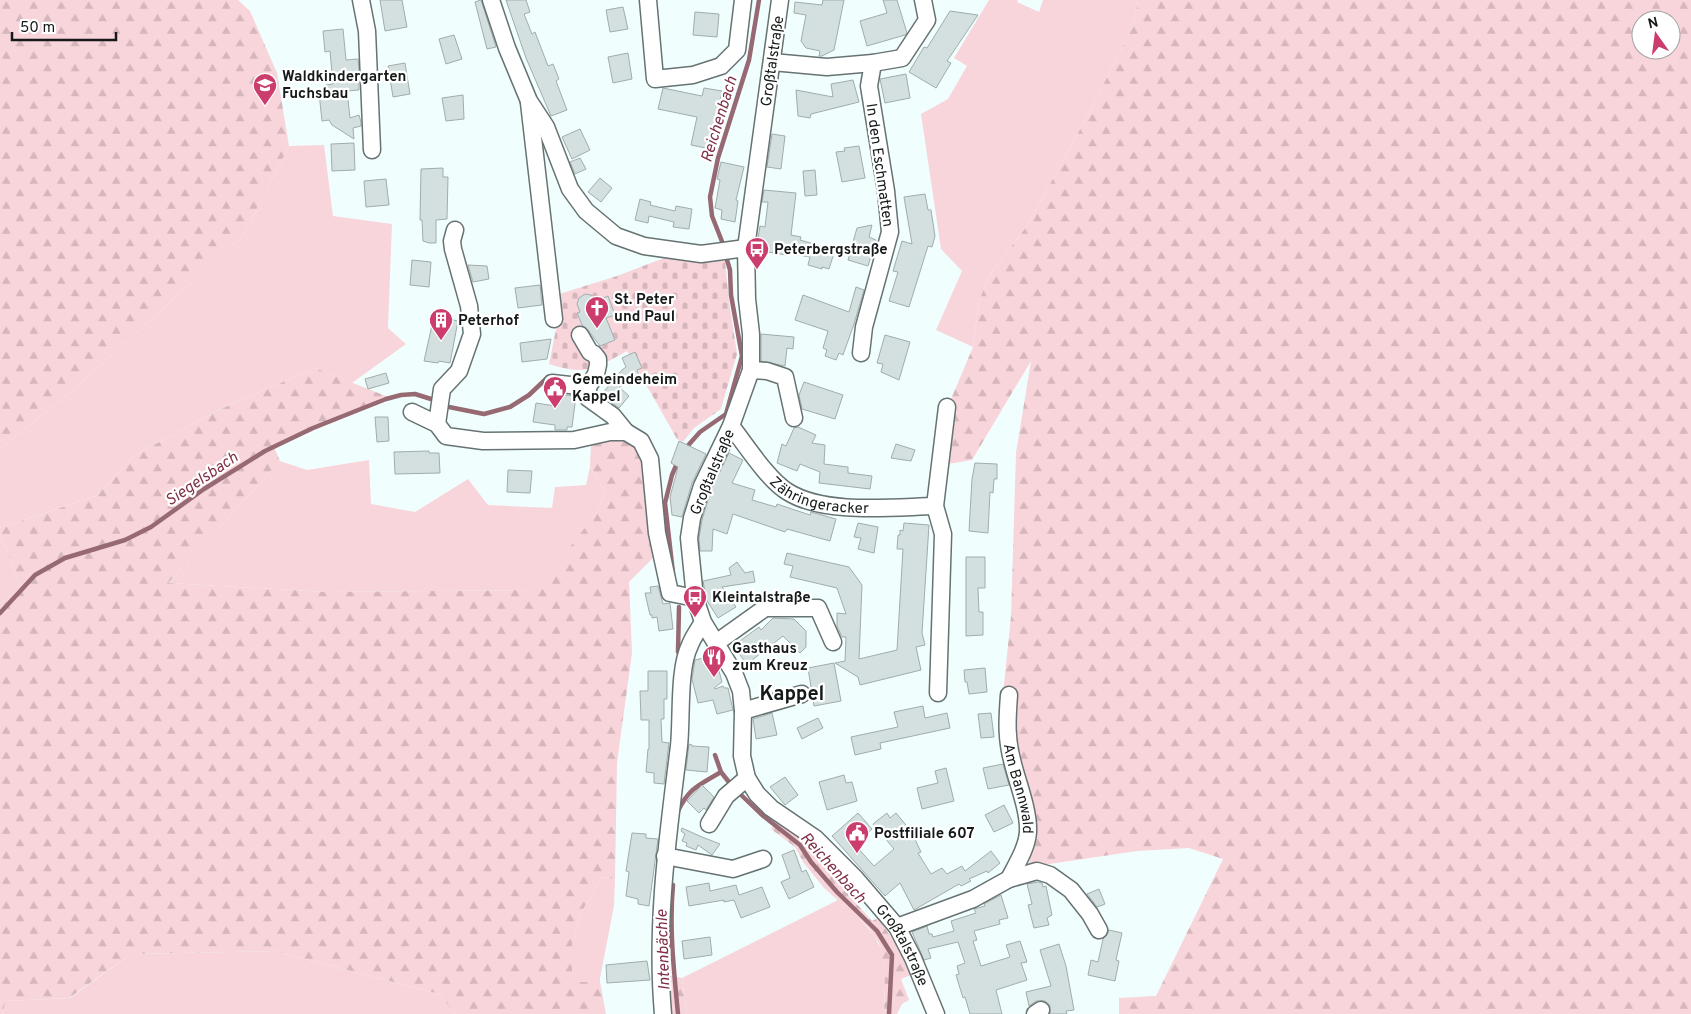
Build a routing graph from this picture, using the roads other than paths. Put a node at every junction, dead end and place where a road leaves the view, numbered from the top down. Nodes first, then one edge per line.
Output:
1 (361, 0) edge
2 (491, 0) edge
3 (648, 0) edge
4 (743, 0) edge
5 (780, 0) edge
6 (923, 0) edge
7 (772, 62) junction
8 (873, 63) junction
9 (529, 101) junction
10 (372, 150) dead end
11 (455, 230) dead end
12 (733, 250) junction
13 (554, 319) dead end
14 (580, 335) dead end
15 (861, 353) dead end
16 (751, 370) junction
17 (552, 383) dead end
18 (588, 387) junction
19 (947, 407) dead end
20 (412, 412) dead end
21 (794, 418) dead end
22 (437, 424) junction
23 (731, 426) junction
24 (626, 432) junction
25 (935, 506) junction
26 (686, 596) junction
27 (703, 622) junction
28 (833, 642) dead end
29 (716, 643) junction
30 (938, 692) dead end
31 (802, 694) dead end
32 (1009, 695) dead end
33 (743, 711) junction
34 (737, 786) junction
35 (709, 824) dead end
36 (665, 856) junction
37 (763, 859) dead end
38 (1010, 879) junction
39 (897, 927) junction
40 (1099, 930) dead end
41 (664, 1014) edge
42 (936, 1014) edge

1 - 10 street
2 - 9 street
3 - 4 street
5 - 7 street, Großtalstraße
6 - 8 street
7 - 8 street
7 - 12 street, Großtalstraße
8 - 15 street, In den Eschmatten
9 - 12 street
9 - 13 street
11 - 22 street
12 - 16 street, Großtalstraße
14 - 18 street
16 - 21 street
16 - 23 street, Großtalstraße
17 - 18 street
18 - 24 street
19 - 25 street
20 - 22 street
22 - 24 street
23 - 25 street, Zähringeracker
23 - 26 street, Großtalstraße
24 - 26 street
25 - 30 street
26 - 27 street, Großtalstraße
27 - 29 street, Großtalstraße
27 - 36 street
28 - 29 street
29 - 33 street, Großtalstraße
31 - 33 street
32 - 38 street, Am Bannwald
33 - 34 street, Großtalstraße
34 - 35 street
34 - 39 street, Großtalstraße
36 - 37 street
36 - 41 street
38 - 39 street
38 - 40 street
39 - 42 street, Großtalstraße

